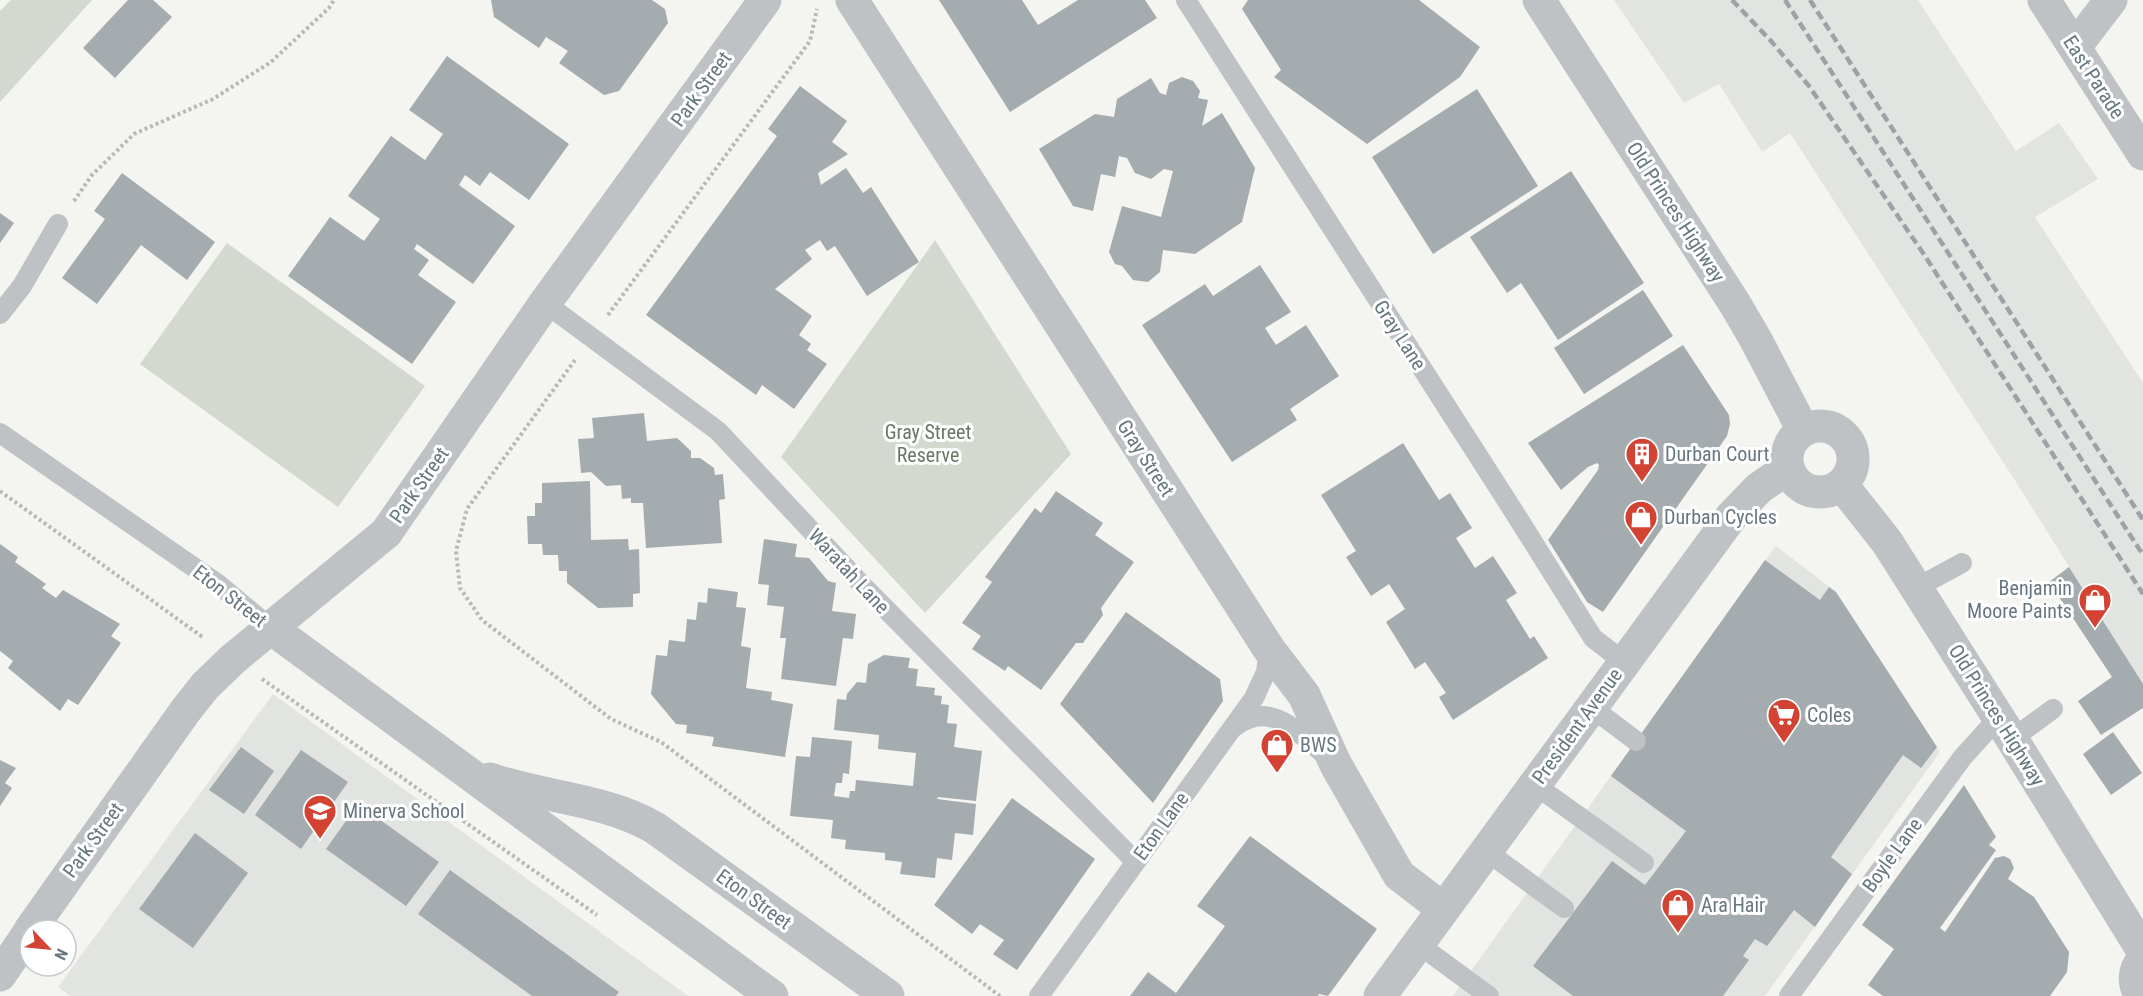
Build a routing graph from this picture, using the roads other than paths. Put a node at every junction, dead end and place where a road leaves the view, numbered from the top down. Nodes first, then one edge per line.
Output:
1 (765, 0) edge
2 (1186, 0) edge
3 (1539, 0) edge
4 (2044, 0) edge
5 (2111, 0) edge
6 (836, 3) edge
7 (2075, 47) junction
8 (2143, 154) edge
9 (58, 224) road end
10 (545, 303) junction
11 (0, 314) edge
12 (1803, 430) junction
13 (0, 433) edge
14 (1788, 468) junction
15 (1842, 485) junction
16 (1962, 563) dead end
17 (1916, 588) junction
18 (272, 628) junction
19 (1269, 649) junction
20 (1624, 662) junction
21 (1591, 707) junction
22 (2053, 709) dead end
23 (2006, 728) junction
24 (1231, 730) junction
25 (1636, 741) dead end
26 (456, 764) junction
27 (1336, 765) junction
28 (1535, 785) junction
29 (616, 809) junction
30 (1486, 851) junction
31 (587, 861) junction
32 (1135, 861) junction
33 (1644, 863) dead end
34 (1442, 908) junction
35 (1564, 908) dead end
36 (39, 918) edge
37 (1418, 944) junction
38 (18, 948) edge
39 (2143, 951) edge
40 (0, 975) edge
41 (771, 996) edge
42 (888, 996) edge
43 (1039, 996) edge
44 (1380, 996) edge
45 (1489, 996) edge
46 (1789, 996) edge

1 - 10 street, Park Street
2 - 20 lane, Gray Lane
3 - 12 street, Old Princes Highway
4 - 7 street, East Parade
5 - 7 street
6 - 19 street, Gray Street
7 - 8 street, East Parade
9 - 11 lane
10 - 18 street, Park Street
10 - 32 lane, Waratah Lane
12 - 14 street
12 - 15 street
13 - 18 lane, Eton Street
14 - 15 street
14 - 20 street, President Avenue
15 - 17 street, Old Princes Highway
16 - 17 lane
17 - 23 street, Old Princes Highway
18 - 26 street, Eton Street
18 - 36 street, Park Street
19 - 24 lane, Eton Lane
19 - 27 street, Gray Street
20 - 21 street, President Avenue
21 - 25 lane
21 - 28 street, President Avenue
22 - 23 lane, Boyle Lane
23 - 39 street, Old Princes Highway
23 - 46 lane, Boyle Lane
24 - 27 lane
24 - 32 lane, Eton Lane
26 - 29 street, Eton Street
26 - 31 street, Eton Street
27 - 34 street, Gray Street
28 - 30 street, President Avenue
28 - 33 lane
29 - 31 street
29 - 42 street, Eton Street
30 - 34 street, President Avenue
30 - 35 lane
31 - 41 street, Eton Street
32 - 43 lane, Eton Lane
34 - 37 street, President Avenue
37 - 44 street, President Avenue
37 - 45 lane
38 - 40 street, Park Street

